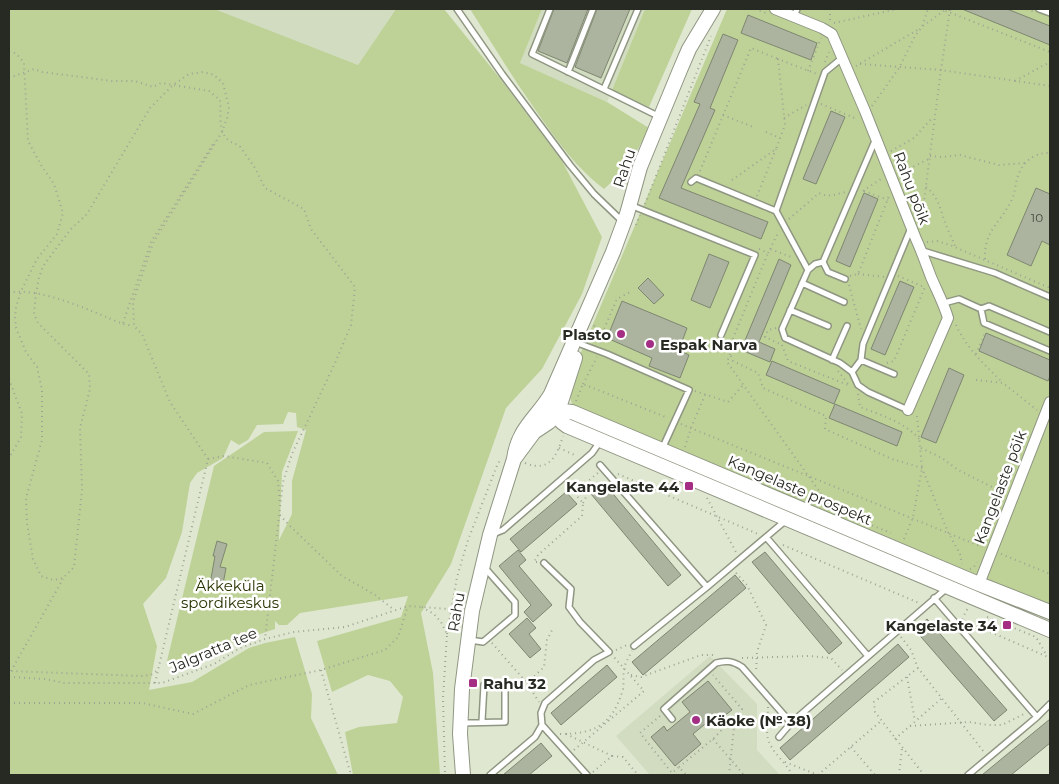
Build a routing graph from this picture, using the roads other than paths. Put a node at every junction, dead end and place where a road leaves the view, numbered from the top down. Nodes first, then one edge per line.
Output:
1 (457, 9) edge
2 (550, 9) edge
3 (593, 9) edge
4 (638, 9) edge
5 (713, 9) edge
6 (1039, 9) edge
7 (774, 12) edge
8 (796, 13) edge
9 (1050, 13) edge
10 (842, 58) junction
11 (568, 72) junction
12 (604, 89) junction
13 (660, 117) junction
14 (877, 141) junction
15 (691, 182) dead end
16 (636, 207) junction
17 (776, 211) junction
18 (630, 225) junction
19 (912, 228) junction
20 (919, 245) junction
21 (824, 262) junction
22 (808, 270) junction
23 (848, 278) road end
24 (802, 283) junction
25 (1050, 297) edge
26 (844, 302) dead end
27 (944, 303) junction
28 (981, 309) junction
29 (790, 310) junction
30 (828, 326) dead end
31 (847, 326) dead end
32 (1050, 332) edge
33 (721, 335) road end
34 (580, 344) junction
35 (1050, 351) edge
36 (832, 360) junction
37 (862, 360) junction
38 (852, 372) junction
39 (894, 374) dead end
40 (558, 394) junction
41 (1050, 402) edge
42 (913, 411) joint
43 (560, 412) junction
44 (536, 415) junction
45 (567, 426) junction
46 (530, 438) junction
47 (601, 440) junction
48 (662, 449) junction
49 (514, 459) junction
50 (602, 467) road end
51 (787, 519) junction
52 (490, 535) junction
53 (766, 537) junction
54 (544, 563) road end
55 (482, 564) junction
56 (979, 584) junction
57 (707, 587) junction
58 (948, 587) junction
59 (934, 598) junction
60 (1050, 612) edge
61 (1050, 630) edge
62 (468, 639) junction
63 (634, 646) road end
64 (868, 656) junction
65 (1050, 704) edge
66 (1036, 715) junction
67 (672, 719) dead end
68 (482, 721) junction
69 (460, 723) junction
70 (791, 723) junction
71 (542, 725) junction
72 (779, 737) dead end
73 (463, 775) edge
74 (490, 775) edge
75 (588, 775) edge
76 (968, 775) edge

1 - 18 lane
2 - 11 lane
3 - 11 lane
4 - 12 lane
5 - 13 main road, Rahu
6 - 9 lane
7 - 8 street, Rahu põik
8 - 10 street, Rahu põik
10 - 14 street, Rahu põik
10 - 17 lane
11 - 12 lane
12 - 13 lane
13 - 16 main road, Rahu
14 - 19 street, Rahu põik
14 - 21 lane
15 - 17 lane
16 - 18 main road, Rahu
16 - 33 lane
17 - 22 lane
18 - 34 main road, Rahu
19 - 20 street, Rahu põik
19 - 37 lane
20 - 25 lane
20 - 27 street, Rahu põik
21 - 22 lane
21 - 23 lane
22 - 24 lane
24 - 26 lane
24 - 29 lane
27 - 28 lane
27 - 42 street, Rahu põik
28 - 32 lane
28 - 35 lane
29 - 30 lane
29 - 36 lane
31 - 36 lane
34 - 40 main road, Rahu
34 - 48 lane
36 - 38 lane
37 - 38 lane
37 - 39 lane
38 - 42 lane
40 - 43 main road
40 - 43 main road
40 - 44 main road, Rahu
41 - 56 street, Kangelaste põik
43 - 44 main road
43 - 45 main road
43 - 46 main road, Rahu
43 - 48 main road, Kangelaste prospekt
44 - 49 main road, Rahu
45 - 46 main road
45 - 47 main road, Kangelaste prospekt
46 - 49 main road, Rahu
47 - 51 main road, Kangelaste prospekt
47 - 52 lane
48 - 56 main road, Kangelaste prospekt
49 - 52 main road, Rahu
50 - 57 lane
51 - 53 lane
51 - 58 main road, Kangelaste prospekt
52 - 55 main road, Rahu
53 - 57 lane
53 - 64 lane
54 - 71 lane
55 - 62 main road, Rahu
55 - 62 lane
56 - 60 main road, Kangelaste prospekt
57 - 63 lane
58 - 59 lane
58 - 61 main road, Kangelaste prospekt
59 - 64 lane
59 - 66 lane
62 - 69 main road, Rahu
64 - 70 lane
65 - 66 lane
66 - 76 lane
67 - 70 lane
68 - 68 lane
68 - 69 lane
69 - 73 main road, Rahu
70 - 72 lane
71 - 74 lane
71 - 75 lane

